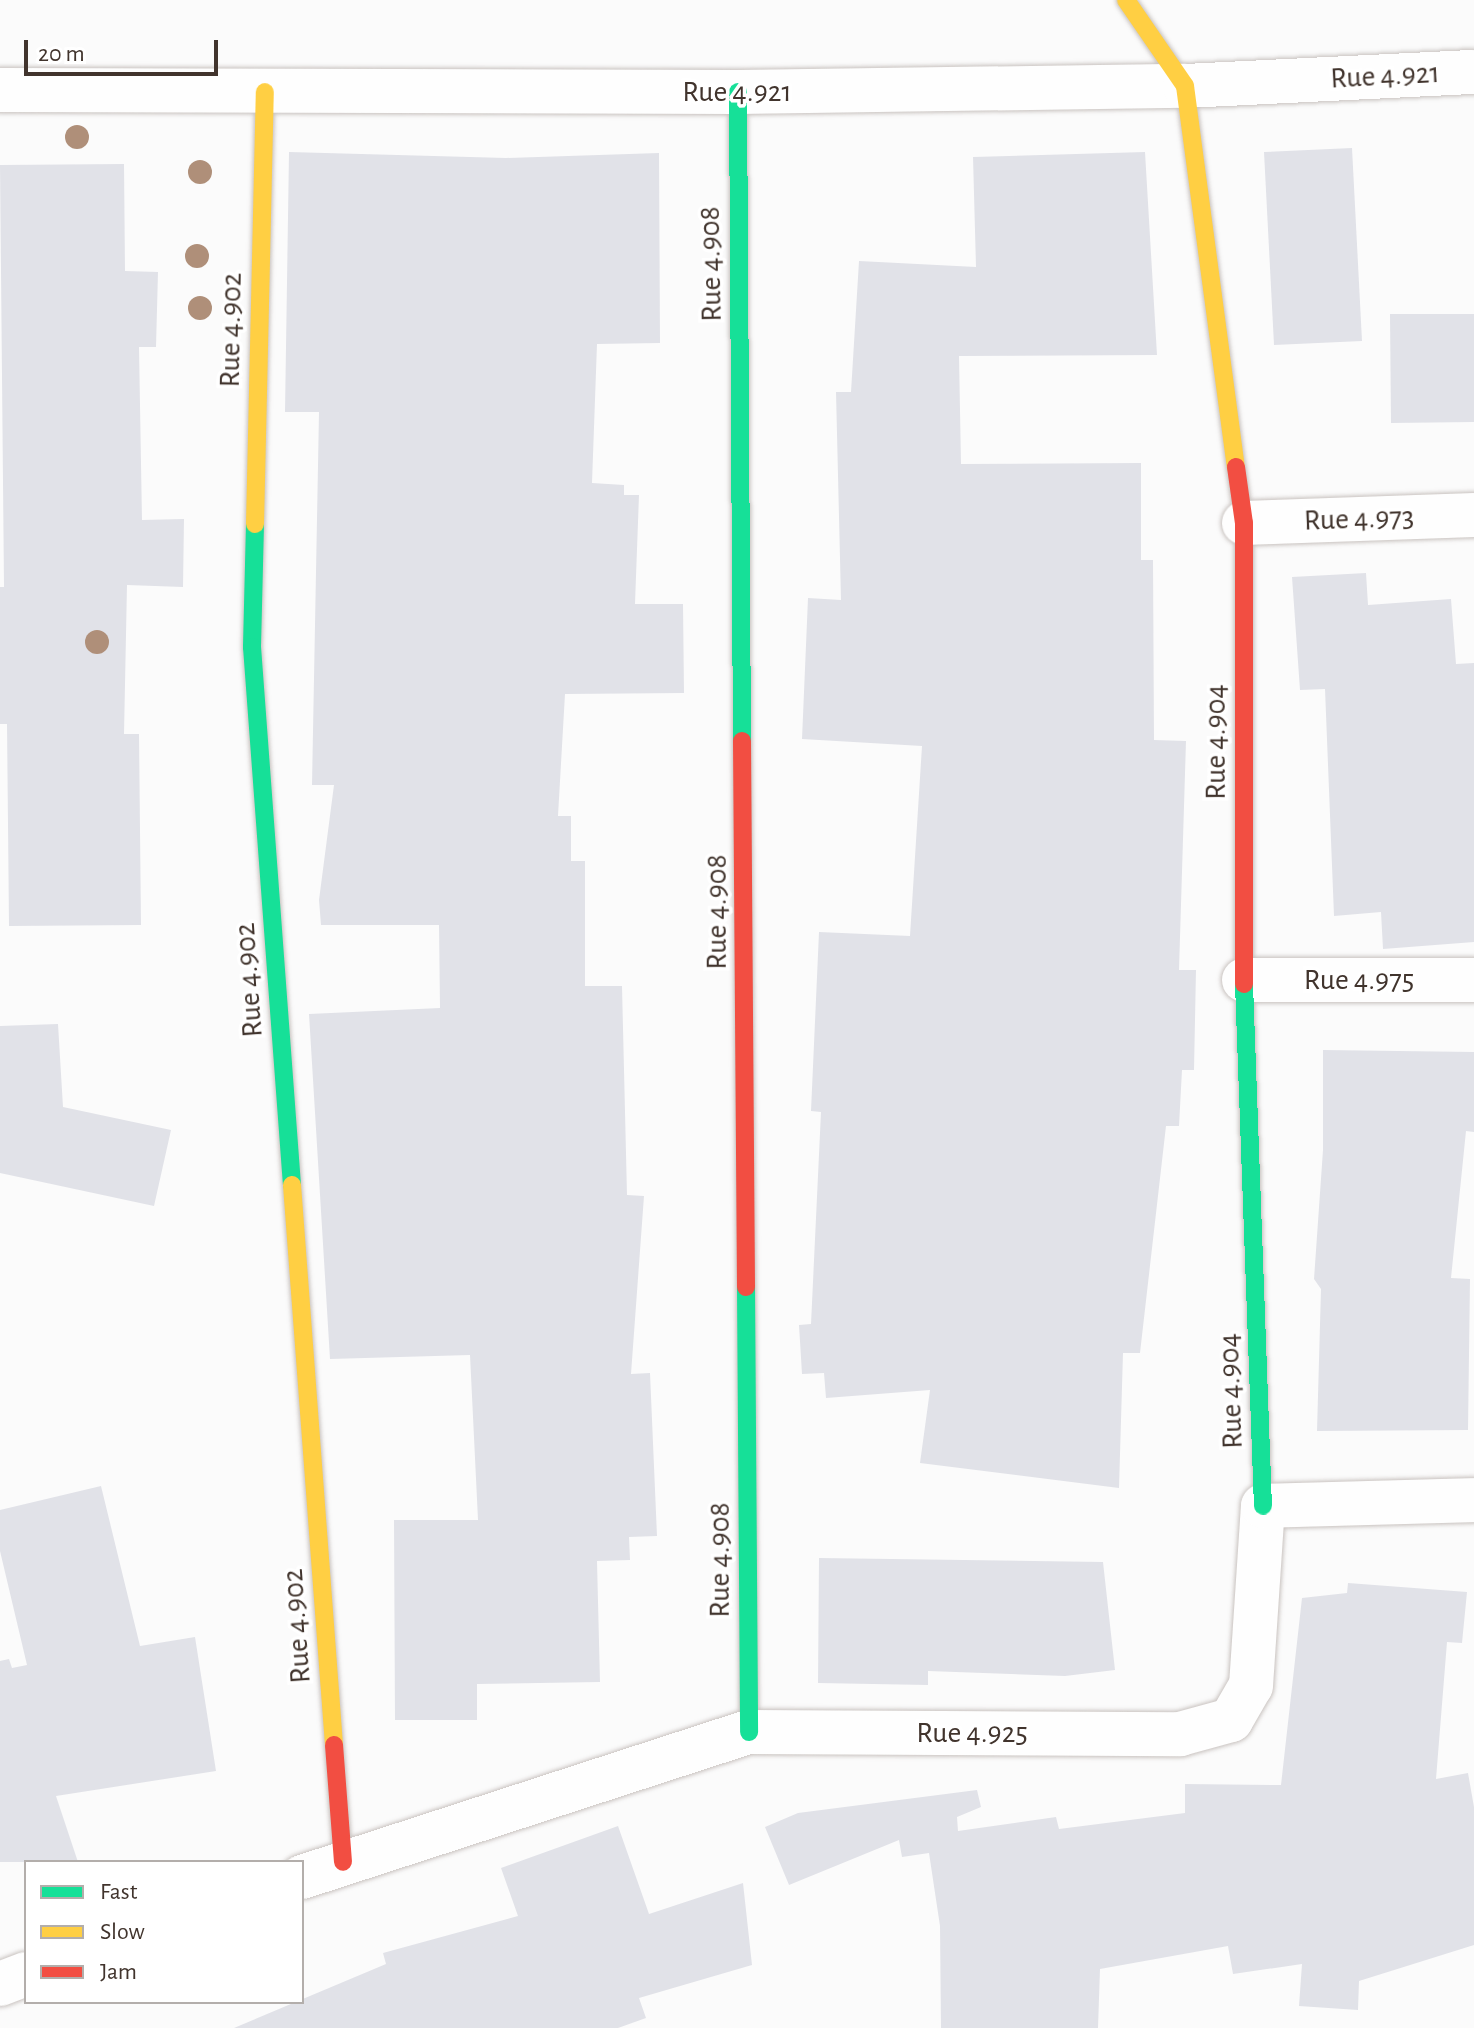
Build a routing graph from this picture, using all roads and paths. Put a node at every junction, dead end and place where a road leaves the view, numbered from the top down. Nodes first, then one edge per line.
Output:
1 (1126, 0) edge
2 (1474, 72) edge
3 (1185, 86) junction
4 (0, 90) edge
5 (265, 92) junction
6 (738, 92) junction
7 (1474, 515) edge
8 (1244, 523) junction
9 (1244, 980) junction
10 (1474, 980) edge
11 (1474, 1500) edge
12 (1263, 1506) junction
13 (749, 1732) junction
14 (343, 1862) junction
15 (304, 1876) edge
16 (24, 1975) edge
17 (0, 1984) edge

1 - 3 street, Rue 4.904
2 - 3 street, Rue 4.921
3 - 6 street, Rue 4.921
3 - 8 street, Rue 4.904
4 - 5 street, Rue 4.921
5 - 6 street, Rue 4.921
5 - 14 street, Rue 4.902
6 - 13 street, Rue 4.908
7 - 8 street, Rue 4.973
8 - 9 street, Rue 4.904
9 - 10 street, Rue 4.975
9 - 12 street, Rue 4.904
11 - 12 street
12 - 13 street, Rue 4.925
13 - 14 street, Rue 4.925
14 - 15 street, Rue 4.925
16 - 17 street

